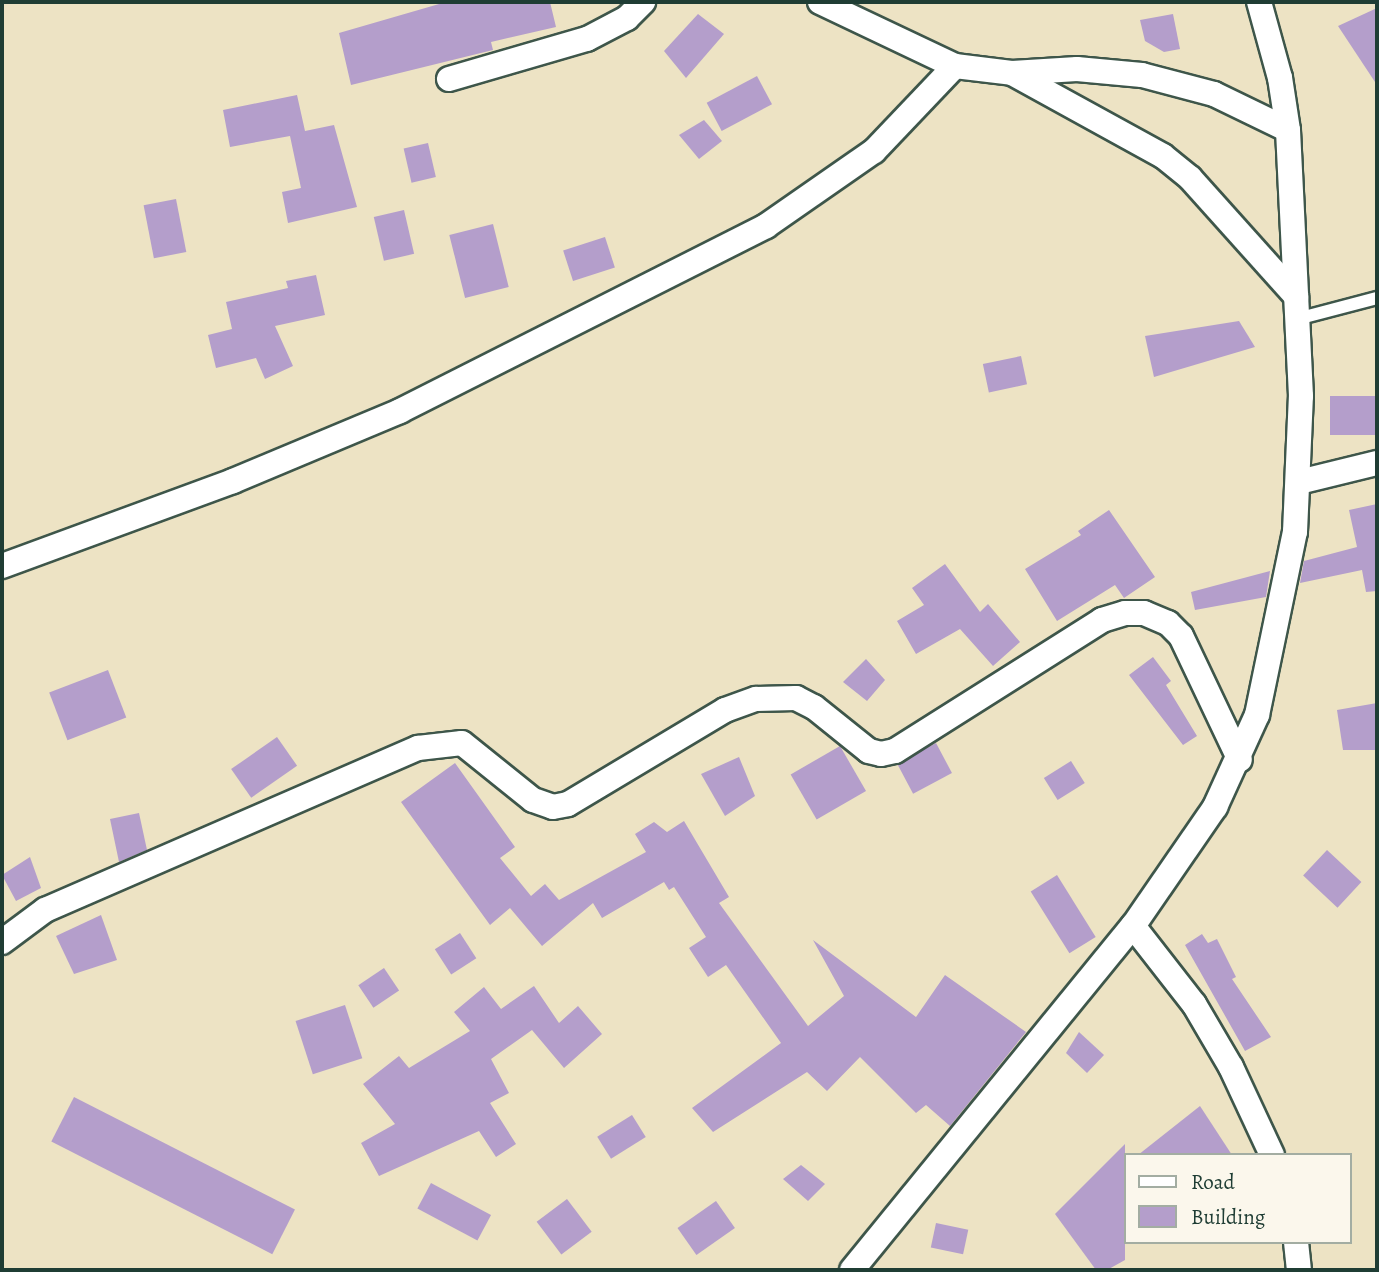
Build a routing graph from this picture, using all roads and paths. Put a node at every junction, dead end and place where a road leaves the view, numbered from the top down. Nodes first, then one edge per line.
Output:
1 (643, 2) edge
2 (820, 2) edge
3 (1258, 2) edge
4 (955, 66) junction
5 (1012, 73) junction
6 (449, 79) dead end
7 (1288, 130) junction
8 (1377, 298) edge
9 (1297, 307) junction
10 (1377, 463) edge
11 (1299, 482) junction
12 (2, 566) edge
13 (1240, 760) junction
14 (1133, 926) junction
15 (2, 942) edge
16 (1271, 1153) edge
17 (1296, 1244) edge
18 (852, 1270) edge
19 (1299, 1270) edge

1 - 6 street
2 - 4 street
3 - 7 street
4 - 5 street
4 - 12 street
5 - 7 street
5 - 9 street
7 - 9 street
8 - 9 lane
9 - 11 street
10 - 11 street
11 - 13 street
13 - 14 street
13 - 15 street
14 - 16 street
14 - 18 street
17 - 19 street

